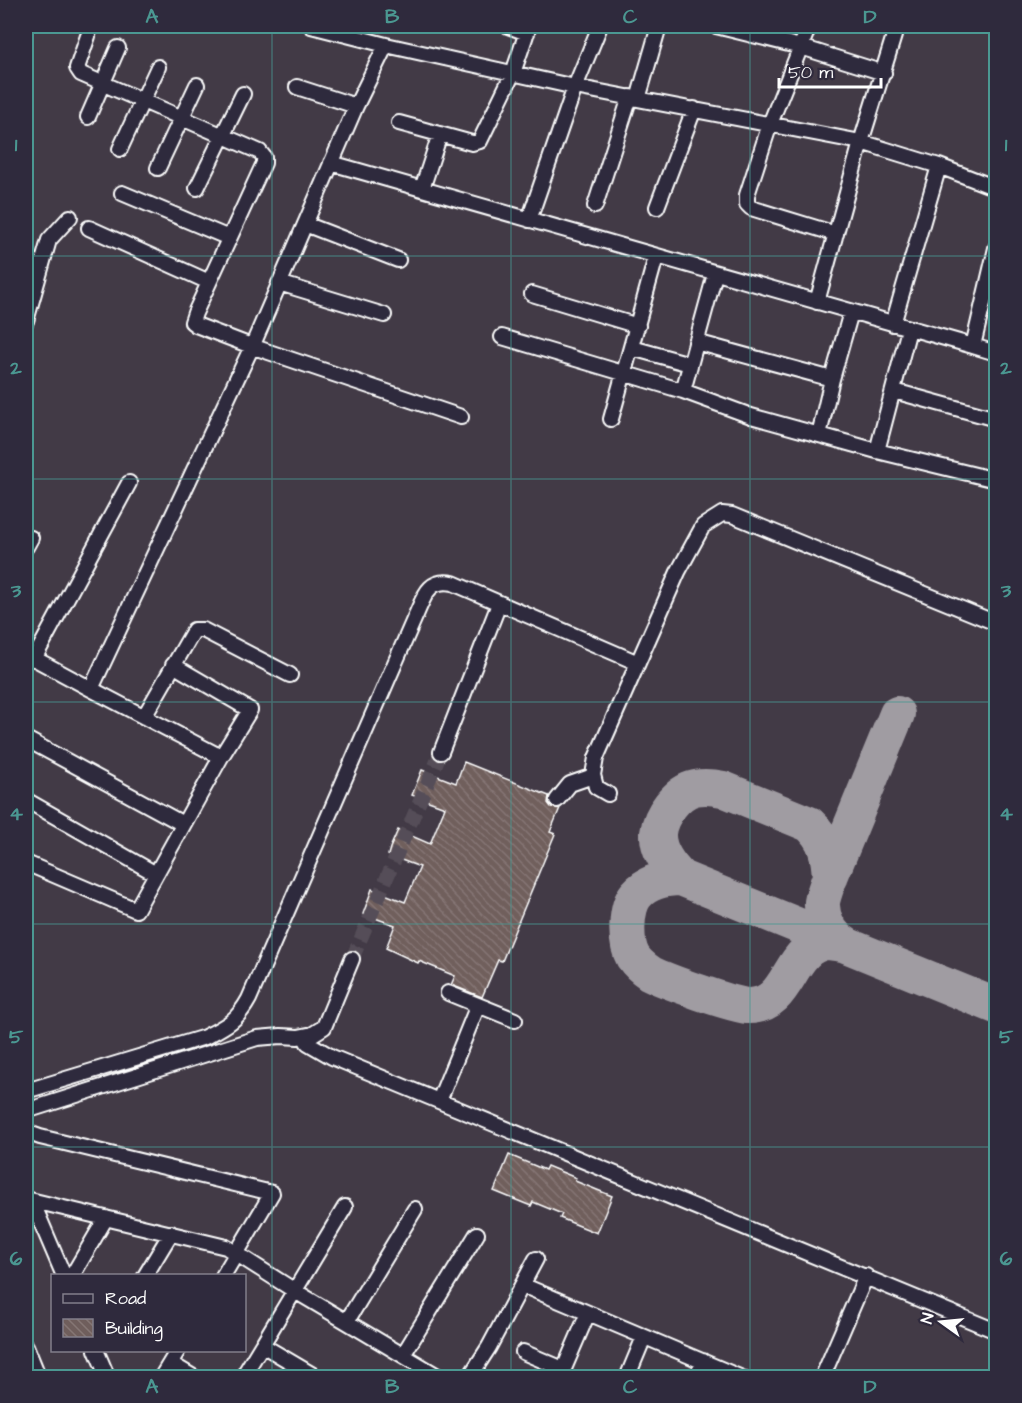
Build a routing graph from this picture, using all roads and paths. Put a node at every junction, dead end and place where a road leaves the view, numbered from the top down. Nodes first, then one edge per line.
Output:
1 (311, 26) edge
2 (508, 26) edge
3 (600, 26) edge
4 (659, 26) edge
5 (716, 26) edge
6 (809, 26) edge
7 (897, 26) edge
8 (528, 29) edge
9 (88, 36) dead end
10 (386, 45) junction
11 (801, 47) junction
12 (118, 48) dead end
13 (158, 67) dead end
14 (513, 73) junction
15 (884, 73) junction
16 (102, 83) junction
17 (197, 85) dead end
18 (297, 87) dead end
19 (575, 87) junction
20 (243, 94) dead end
21 (634, 98) junction
22 (143, 101) junction
23 (356, 106) junction
24 (694, 109) junction
25 (88, 117) dead end
26 (182, 118) junction
27 (399, 123) dead end
28 (771, 124) junction
29 (440, 134) junction
30 (224, 136) junction
31 (861, 142) junction
32 (120, 149) dead end
33 (331, 163) junction
34 (939, 166) junction
35 (159, 168) dead end
36 (197, 188) dead end
37 (996, 188) edge
38 (422, 189) junction
39 (122, 193) dead end
40 (595, 206) dead end
41 (657, 207) dead end
42 (70, 217) dead end
43 (529, 220) junction
44 (304, 224) junction
45 (89, 228) dead end
46 (836, 234) junction
47 (229, 238) junction
48 (996, 248) edge
49 (656, 257) junction
50 (398, 260) dead end
51 (715, 274) junction
52 (209, 282) junction
53 (279, 283) junction
54 (532, 294) dead end
55 (817, 302) junction
56 (850, 312) junction
57 (384, 315) dead end
58 (26, 321) edge
59 (893, 324) junction
60 (638, 326) junction
61 (909, 328) junction
62 (502, 337) dead end
63 (696, 342) junction
64 (251, 346) junction
65 (973, 346) junction
66 (632, 348) junction
67 (996, 353) edge
68 (690, 364) junction
69 (625, 374) junction
70 (832, 379) junction
71 (683, 391) junction
72 (894, 391) junction
73 (461, 417) dead end
74 (996, 418) edge
75 (611, 419) dead end
76 (819, 435) junction
77 (877, 451) junction
78 (996, 480) edge
79 (129, 483) dead end
80 (499, 604) junction
81 (996, 623) edge
82 (30, 656) edge
83 (638, 663) junction
84 (173, 665) junction
85 (290, 675) dead end
86 (90, 688) junction
87 (144, 717) junction
88 (26, 739) edge
89 (441, 752) tunnel mouth
90 (221, 757) junction
91 (593, 776) junction
92 (608, 794) dead end
93 (26, 800) edge
94 (557, 800) dead end
95 (183, 824) junction
96 (26, 863) edge
97 (156, 874) junction
98 (352, 959) tunnel mouth
99 (448, 993) dead end
100 (478, 1005) junction
101 (515, 1020) dead end
102 (229, 1025) junction
103 (304, 1036) junction
104 (235, 1044) junction
105 (152, 1053) junction
106 (157, 1070) junction
107 (26, 1091) edge
108 (439, 1101) junction
109 (26, 1111) edge
110 (26, 1132) edge
111 (29, 1200) edge
112 (345, 1207) dead end
113 (415, 1209) dead end
114 (106, 1218) junction
115 (171, 1233) junction
116 (477, 1234) dead end
117 (237, 1253) junction
118 (536, 1259) dead end
119 (64, 1274) edge
120 (73, 1274) edge
121 (147, 1274) edge
122 (224, 1274) edge
123 (866, 1276) junction
124 (522, 1285) junction
125 (295, 1290) junction
126 (588, 1313) junction
127 (347, 1321) junction
128 (996, 1331) edge
129 (644, 1337) junction
130 (262, 1345) junction
131 (26, 1346) edge
132 (98, 1352) edge
133 (177, 1352) edge
134 (523, 1352) dead end
135 (403, 1355) junction
136 (703, 1361) junction
137 (170, 1363) junction
138 (561, 1373) edge
139 (39, 1377) edge
140 (108, 1377) edge
141 (161, 1377) edge
142 (195, 1377) edge
143 (242, 1377) edge
144 (318, 1377) edge
145 (441, 1377) edge
146 (469, 1377) edge
147 (627, 1377) edge
148 (696, 1377) edge
149 (742, 1377) edge
150 (822, 1377) edge

1 - 10 street
2 - 8 street
3 - 19 street
4 - 21 street
5 - 11 street
6 - 11 street
7 - 15 street
8 - 14 street
9 - 16 street
10 - 14 street
10 - 23 street
11 - 15 street
11 - 28 street
12 - 16 street
13 - 22 street
14 - 19 street
14 - 29 street
15 - 31 street
16 - 22 street
16 - 25 street
17 - 26 street
18 - 23 street
19 - 21 street
19 - 43 street
20 - 30 street
21 - 24 street
21 - 40 street
22 - 26 street
22 - 32 street
23 - 33 street
24 - 28 street
24 - 41 street
26 - 30 street
26 - 35 street
27 - 29 street
28 - 31 street
28 - 46 street
29 - 38 street
30 - 36 street
30 - 47 street
31 - 34 street
31 - 46 street
33 - 38 street
33 - 44 street
34 - 37 street
34 - 59 street
38 - 43 street
39 - 47 street
42 - 58 street
43 - 49 street
44 - 50 street
44 - 53 street
45 - 52 street
46 - 55 street
47 - 52 street
48 - 65 street
49 - 51 street
49 - 60 street
51 - 55 street
51 - 63 street
52 - 64 street
53 - 57 street
53 - 64 street
54 - 60 street
55 - 56 street
56 - 59 street
56 - 70 street
59 - 61 street
60 - 66 street
61 - 65 street
61 - 72 street
62 - 69 street
63 - 68 street
63 - 70 street
64 - 73 street
64 - 86 street
65 - 67 street
66 - 68 street
66 - 69 street
68 - 71 street
69 - 71 street
69 - 75 street
70 - 76 street
71 - 76 street
72 - 74 street
72 - 77 street
76 - 77 street
77 - 78 street
79 - 82 street
80 - 83 street
80 - 89 street
80 - 102 street
81 - 83 street
82 - 86 street
83 - 91 street
84 - 85 street
84 - 87 street
84 - 90 street
86 - 87 street
87 - 90 street
88 - 95 street
90 - 95 street
91 - 92 street
91 - 94 street
93 - 97 street
95 - 97 street
96 - 97 street
98 - 103 street
99 - 100 street
100 - 101 street
100 - 108 street
102 - 104 street
102 - 105 street
103 - 104 street
103 - 108 street
104 - 106 street
105 - 106 street
105 - 107 street
106 - 109 street
108 - 123 street
110 - 117 street
111 - 114 street
111 - 119 street
112 - 125 street
113 - 127 street
114 - 115 street
114 - 120 street
115 - 117 street
115 - 121 street
116 - 135 street
117 - 122 street
117 - 125 street
118 - 124 street
123 - 128 street
123 - 150 street
124 - 126 street
124 - 146 street
125 - 127 street
125 - 130 street
126 - 129 street
126 - 138 street
127 - 135 street
129 - 136 street
129 - 147 street
130 - 143 street
130 - 144 street
131 - 139 street
132 - 140 street
133 - 137 street
134 - 138 street
135 - 145 street
136 - 148 street
136 - 149 street
137 - 141 street
137 - 142 street

